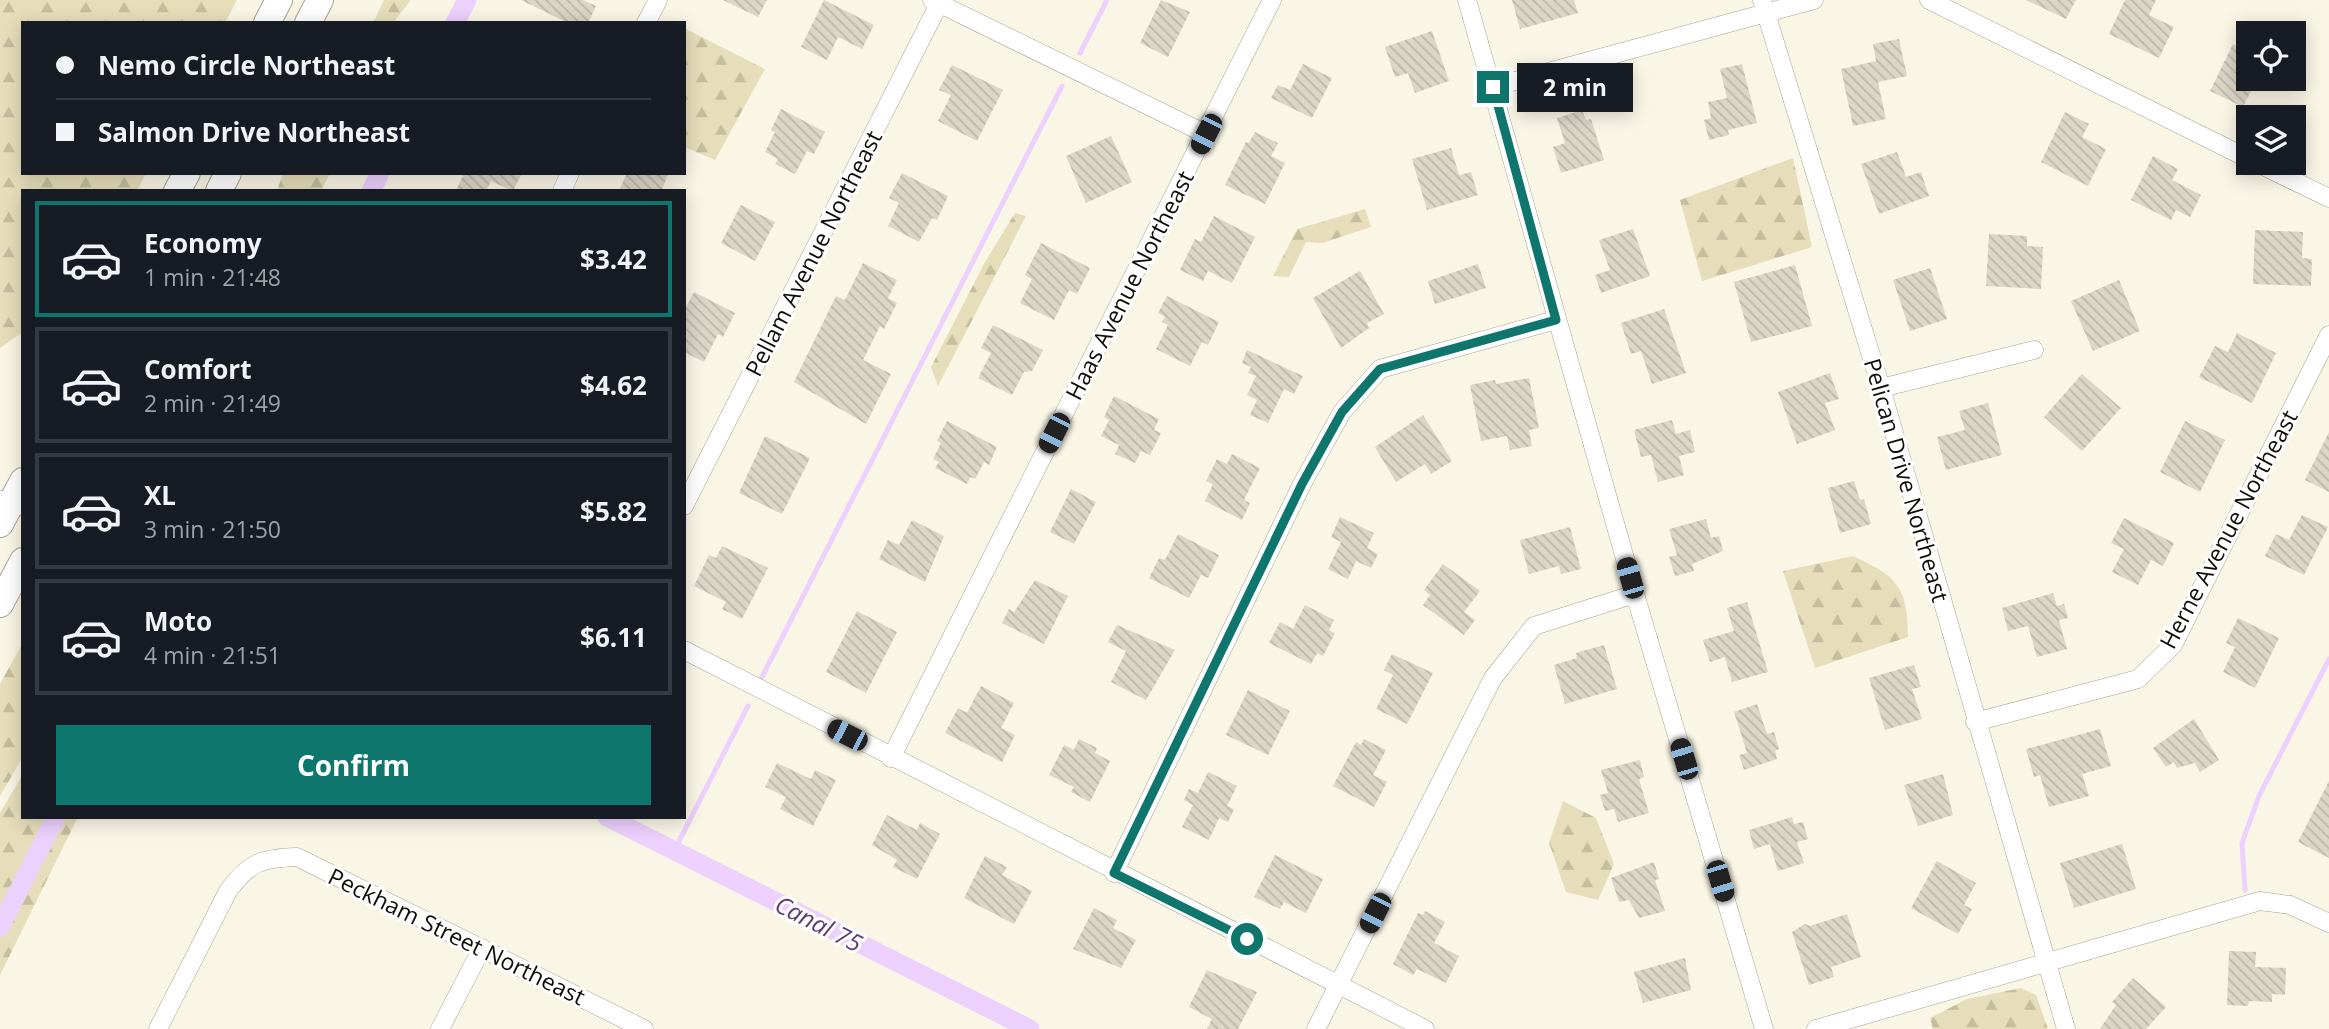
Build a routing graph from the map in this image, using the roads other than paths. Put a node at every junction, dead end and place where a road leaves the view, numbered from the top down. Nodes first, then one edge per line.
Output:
1 (279, 0) edge
2 (320, 0) edge
3 (658, 0) edge
4 (1272, 0) edge
5 (1467, 0) edge
6 (1814, 0) edge
7 (1929, 0) edge
8 (938, 1) edge
9 (1764, 6) edge
10 (268, 21) edge
11 (309, 21) edge
12 (647, 21) edge
13 (1493, 87) junction
14 (1206, 134) junction
15 (2236, 153) edge
16 (2282, 175) edge
17 (2329, 198) edge
18 (1556, 320) junction
19 (2329, 335) edge
20 (2034, 350) dead end
21 (2325, 354) edge
22 (1881, 387) junction
23 (686, 502) edge
24 (21, 565) edge
25 (1635, 594) junction
26 (0, 604) edge
27 (686, 651) edge
28 (1975, 722) junction
29 (891, 758) junction
30 (1114, 873) junction
31 (2329, 923) edge
32 (482, 947) junction
33 (2048, 962) junction
34 (1338, 985) junction
35 (158, 1029) edge
36 (440, 1029) edge
37 (644, 1029) edge
38 (1316, 1029) edge
39 (1425, 1029) edge
40 (1765, 1029) edge
41 (1816, 1029) edge
42 (2066, 1029) edge

1 - 10 main road
2 - 11 main road
3 - 12 street
4 - 14 street, Haas Avenue Northeast
5 - 13 street
6 - 9 street
7 - 15 street
8 - 14 street
8 - 23 street, Pellam Avenue Northeast
9 - 13 street
9 - 22 street, Pelican Drive Northeast
13 - 18 street
14 - 29 street, Haas Avenue Northeast
16 - 17 street
18 - 25 street
18 - 30 street
19 - 21 street, Herne Avenue Northeast
20 - 22 street
21 - 28 street, Herne Avenue Northeast
22 - 28 street, Pelican Drive Northeast
24 - 26 main road
25 - 34 street
25 - 40 street
27 - 29 street
28 - 33 street, Pelican Drive Northeast
29 - 30 street
30 - 34 street
31 - 33 street
32 - 35 street, Peckham Street Northeast
32 - 36 street
32 - 37 street, Peckham Street Northeast
33 - 41 street
33 - 42 street, Pelican Drive Northeast
34 - 38 street
34 - 39 street

